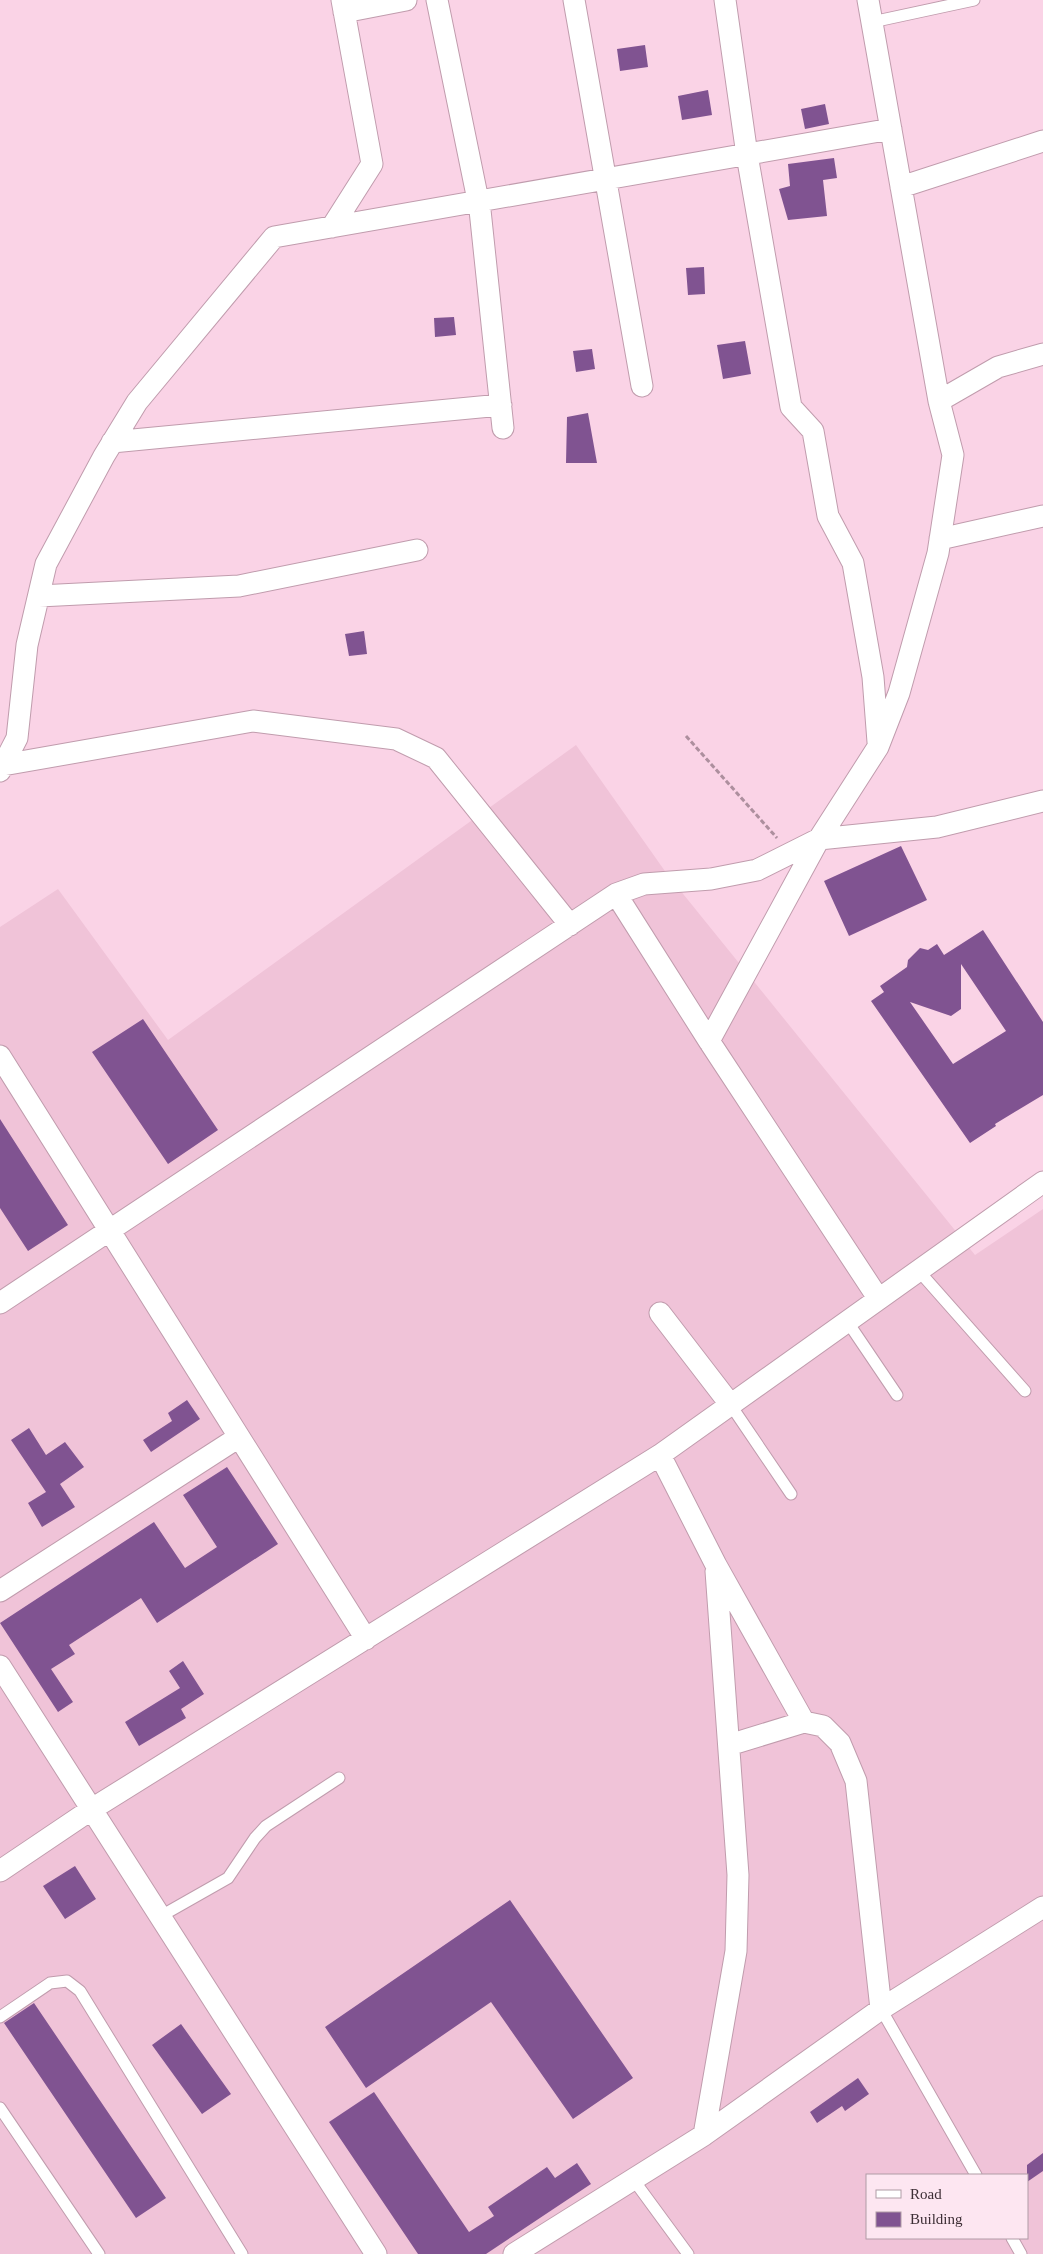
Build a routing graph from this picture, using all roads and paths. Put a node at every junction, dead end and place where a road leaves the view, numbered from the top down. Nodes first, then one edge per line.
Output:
1 (406, 0) edge
2 (437, 0) edge
3 (574, 0) edge
4 (725, 0) edge
5 (868, 0) edge
6 (974, 0) edge
7 (343, 6) edge
8 (872, 22) junction
9 (891, 129) junction
10 (1043, 141) edge
11 (747, 155) junction
12 (606, 179) junction
13 (901, 187) junction
14 (478, 201) junction
15 (332, 227) junction
16 (1043, 354) edge
17 (642, 386) dead end
18 (939, 401) junction
19 (501, 405) junction
20 (503, 428) dead end
21 (112, 442) junction
22 (1043, 516) edge
23 (940, 539) junction
24 (417, 550) dead end
25 (39, 596) junction
26 (686, 736) dead end
27 (878, 747) junction
28 (2, 768) edge
29 (1043, 801) edge
30 (778, 840) dead end
31 (819, 840) junction
32 (616, 894) junction
33 (570, 925) junction
34 (709, 1041) junction
35 (0, 1056) edge
36 (1043, 1182) edge
37 (110, 1231) junction
38 (918, 1270) junction
39 (878, 1298) junction
40 (0, 1303) edge
41 (660, 1313) dead end
42 (847, 1321) junction
43 (1025, 1391) dead end
44 (897, 1395) dead end
45 (730, 1404) junction
46 (239, 1437) junction
47 (660, 1455) junction
48 (791, 1494) dead end
49 (716, 1565) junction
50 (0, 1591) edge
51 (366, 1639) junction
52 (0, 1666) edge
53 (804, 1722) junction
54 (729, 1745) junction
55 (339, 1778) dead end
56 (92, 1809) junction
57 (0, 1871) edge
58 (1043, 1906) edge
59 (161, 1916) junction
60 (881, 2009) junction
61 (0, 2016) edge
62 (0, 2108) edge
63 (704, 2135) junction
64 (975, 2174) edge
65 (633, 2179) junction
66 (1013, 2239) edge
67 (99, 2254) edge
68 (242, 2254) edge
69 (376, 2254) edge
70 (514, 2254) edge
71 (688, 2254) edge
72 (1021, 2254) edge

1 - 7 street
2 - 14 street
3 - 12 street
4 - 11 street
5 - 8 street
6 - 8 lane
7 - 15 street
8 - 9 street
9 - 11 street
9 - 13 street
10 - 13 street
11 - 12 street
11 - 27 street
12 - 14 street
12 - 17 street
13 - 18 street
14 - 15 street
14 - 19 street
15 - 21 street
16 - 18 street
18 - 23 street
19 - 20 street
19 - 21 street
21 - 25 street
22 - 23 street
23 - 27 street
24 - 25 street
25 - 28 street
26 - 30 path
27 - 31 street
28 - 33 street
29 - 31 street
31 - 32 street
31 - 34 street
32 - 33 street
32 - 34 street
33 - 37 street
34 - 39 street
35 - 37 street
36 - 38 street
37 - 40 street
37 - 46 street
38 - 39 street
38 - 43 lane
39 - 42 street
41 - 45 street
42 - 44 lane
42 - 45 street
45 - 47 street
45 - 48 lane
46 - 50 street
46 - 51 street
47 - 49 street
47 - 51 street
49 - 53 street
49 - 54 street
51 - 56 street
52 - 56 street
53 - 54 street
53 - 60 street
54 - 63 street
55 - 59 lane
56 - 57 street
56 - 59 street
58 - 60 street
59 - 69 street
60 - 63 street
60 - 64 lane
61 - 68 lane
62 - 67 lane
63 - 65 street
65 - 70 street
65 - 71 lane
66 - 72 lane

